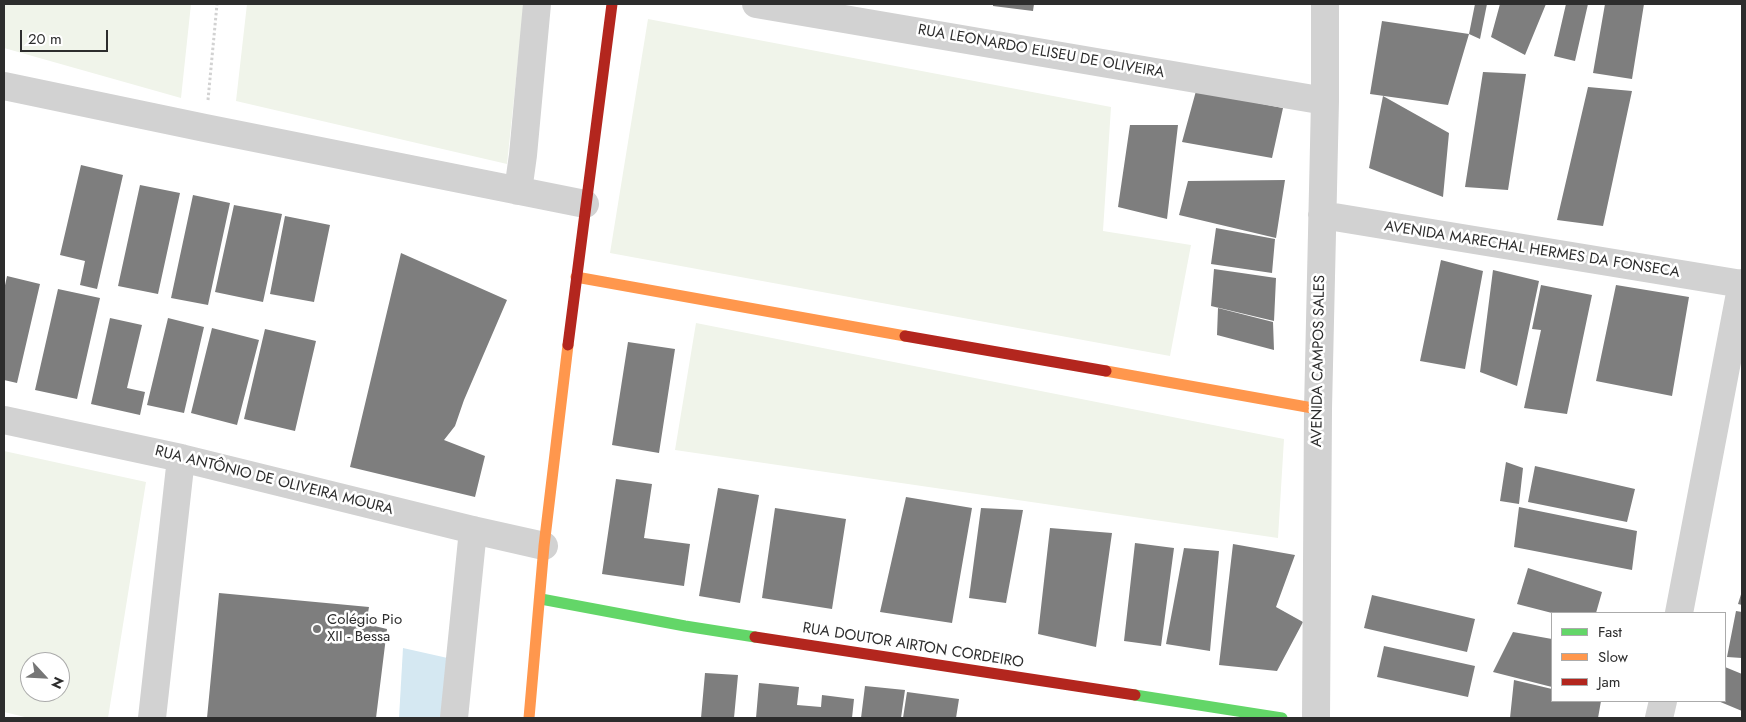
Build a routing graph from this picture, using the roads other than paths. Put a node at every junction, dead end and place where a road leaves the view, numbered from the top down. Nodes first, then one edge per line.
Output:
1 (537, 4) edge
2 (612, 4) edge
3 (756, 4) edge
4 (1325, 4) edge
5 (4, 86) edge
6 (1326, 101) junction
7 (518, 191) junction
8 (585, 204) junction
9 (1322, 215) junction
10 (576, 277) junction
11 (1742, 284) edge
12 (1318, 409) junction
13 (4, 420) edge
14 (181, 458) junction
15 (473, 530) junction
16 (544, 546) junction
17 (541, 599) junction
18 (1679, 612) edge
19 (1663, 702) edge
20 (152, 718) edge
21 (454, 718) edge
22 (529, 718) edge
23 (1282, 718) edge
24 (1316, 718) edge
25 (1659, 718) edge

1 - 7 street
2 - 8 street
3 - 6 street, RUA LEONARDO ELISEU DE OLIVEIRA
4 - 6 street, AVENIDA CAMPOS SALES
5 - 7 street
6 - 9 street, AVENIDA CAMPOS SALES
7 - 8 street
8 - 10 street
9 - 11 street, AVENIDA MARECHAL HERMES DA FONSECA
9 - 12 street, AVENIDA CAMPOS SALES
10 - 12 street
10 - 16 street
11 - 18 street
12 - 24 street, AVENIDA CAMPOS SALES
13 - 14 street, RUA ANTÔNIO DE OLIVEIRA MOURA
14 - 15 street, RUA ANTÔNIO DE OLIVEIRA MOURA
14 - 20 street
15 - 16 street, RUA ANTÔNIO DE OLIVEIRA MOURA
15 - 21 street
16 - 17 street
17 - 22 street
17 - 23 street, RUA DOUTOR AIRTON CORDEIRO
19 - 25 street

